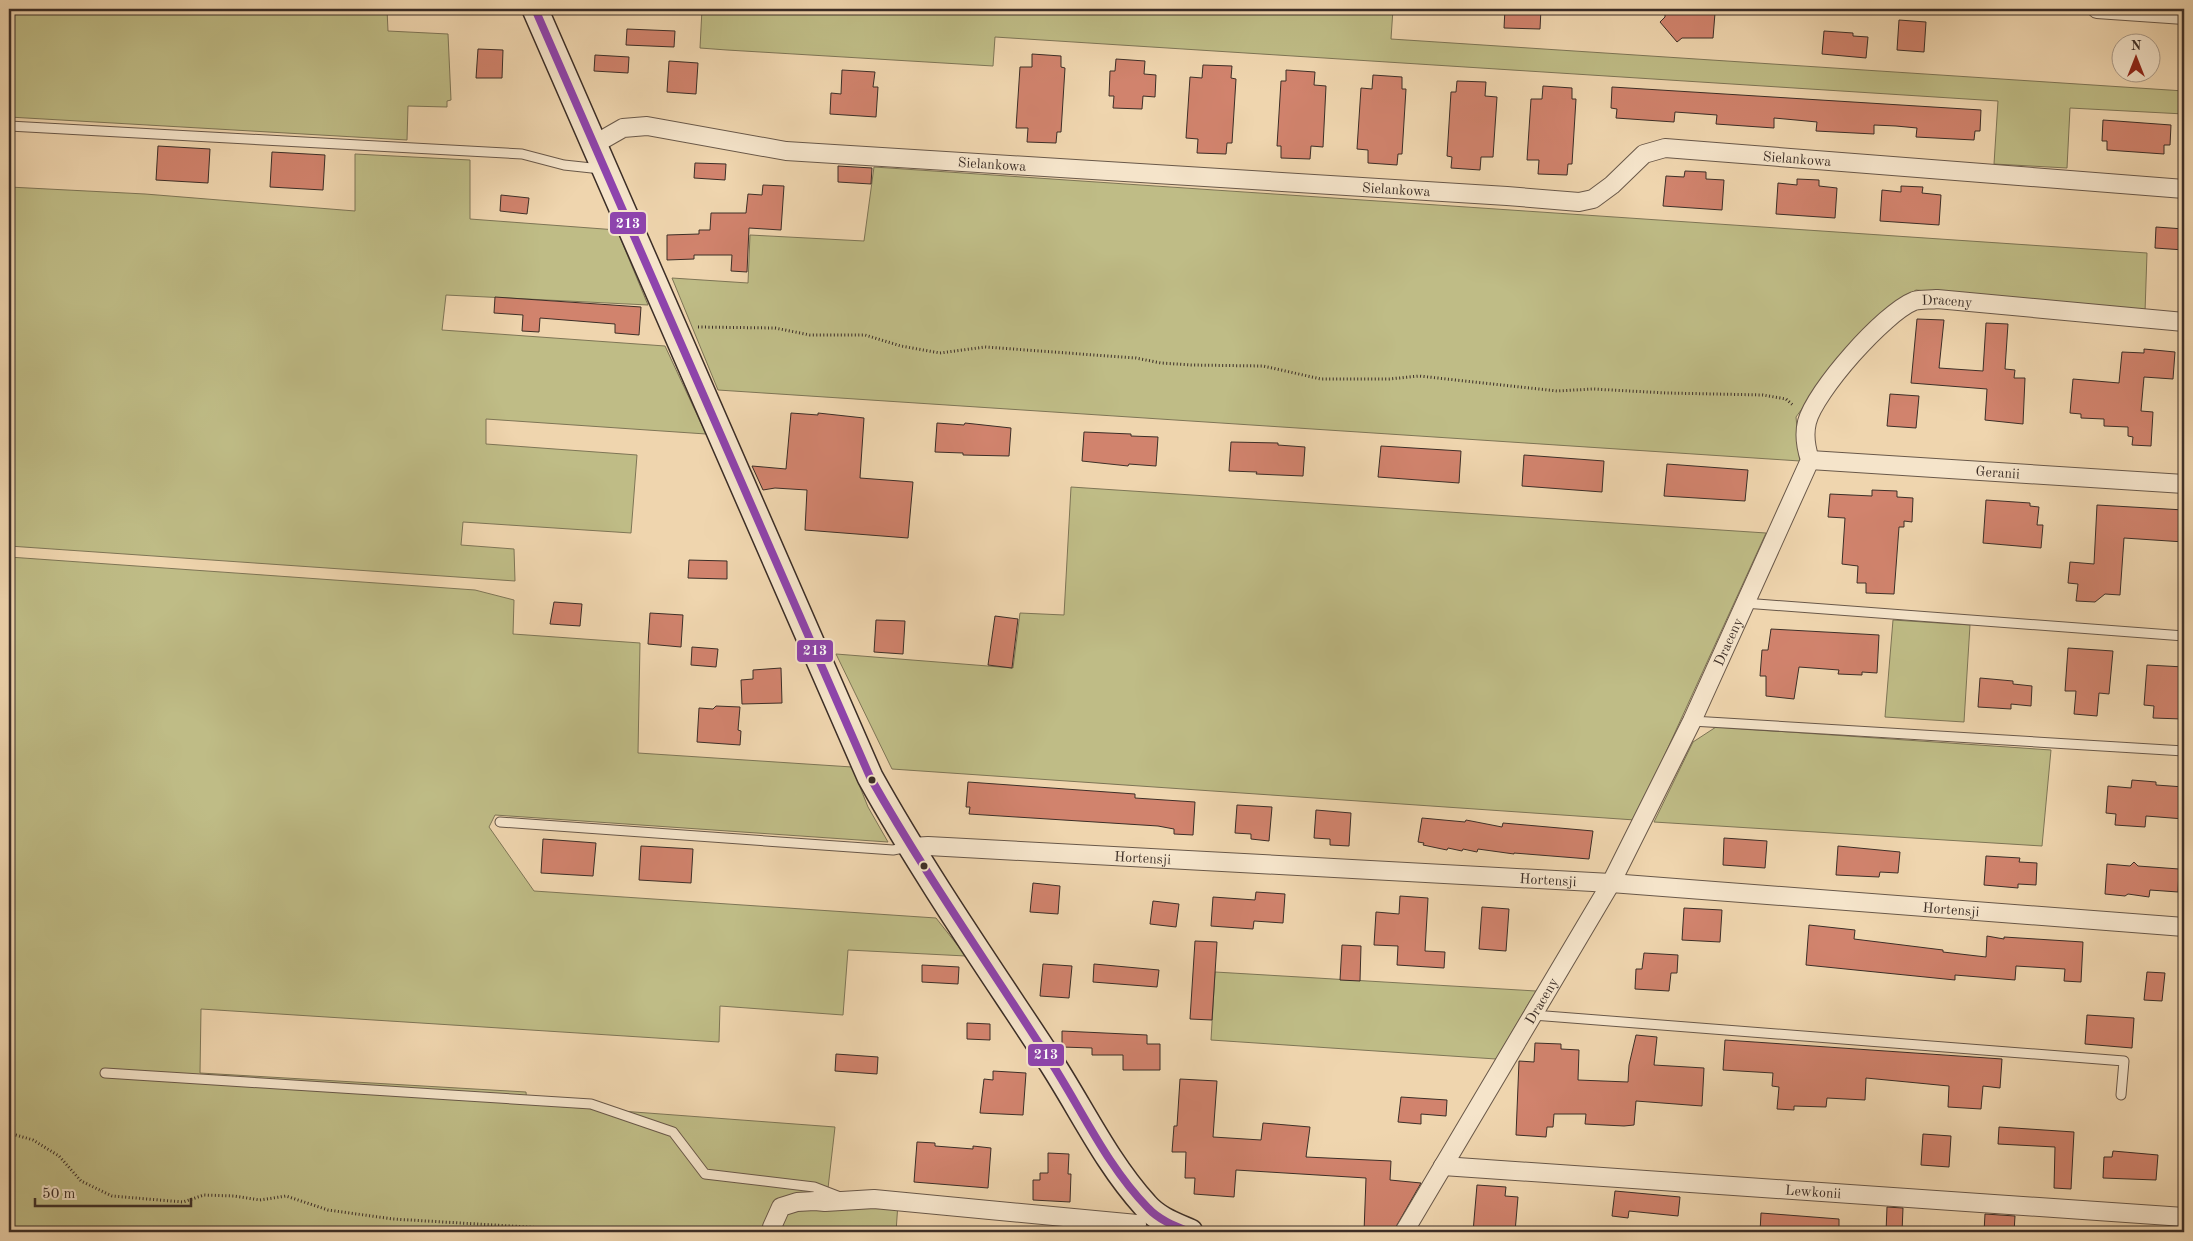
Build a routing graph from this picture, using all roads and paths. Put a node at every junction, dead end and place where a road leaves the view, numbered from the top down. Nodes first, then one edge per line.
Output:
1 (535, 9) edge
2 (2098, 9) edge
3 (2184, 15) edge
4 (9, 126) edge
5 (595, 144) junction
6 (606, 169) junction
7 (2184, 189) edge
8 (2184, 322) edge
9 (695, 327) dead end
10 (1807, 421) junction
11 (1810, 460) junction
12 (2184, 484) edge
13 (1744, 603) junction
14 (2184, 636) edge
15 (1692, 721) junction
16 (2184, 752) edge
17 (500, 822) dead end
18 (911, 846) junction
19 (1612, 883) junction
20 (2184, 927) edge
21 (1533, 1015) junction
22 (105, 1073) dead end
23 (2121, 1095) dead end
24 (9, 1133) edge
25 (1443, 1166) junction
26 (848, 1200) junction
27 (2184, 1217) edge
28 (1140, 1221) edge
29 (612, 1232) edge
30 (772, 1232) edge
31 (1190, 1232) edge
32 (1404, 1232) edge

1 - 5 street
2 - 3 street
4 - 6 lane
5 - 6 street
5 - 7 street, Sielankowa
6 - 18 street
8 - 10 street, Draceny
9 - 10 path
10 - 11 street, Draceny
11 - 12 street, Geranii
11 - 13 street, Draceny
13 - 14 lane
13 - 15 street, Draceny
15 - 16 lane
15 - 19 street, Draceny
17 - 18 lane
18 - 19 street, Hortensji
18 - 28 street
19 - 20 street, Hortensji
19 - 21 street, Draceny
21 - 23 lane
21 - 25 street, Draceny
22 - 26 lane
24 - 29 path
25 - 27 street, Lewkonii
25 - 32 street, Draceny
26 - 28 street
26 - 30 street
28 - 31 street

